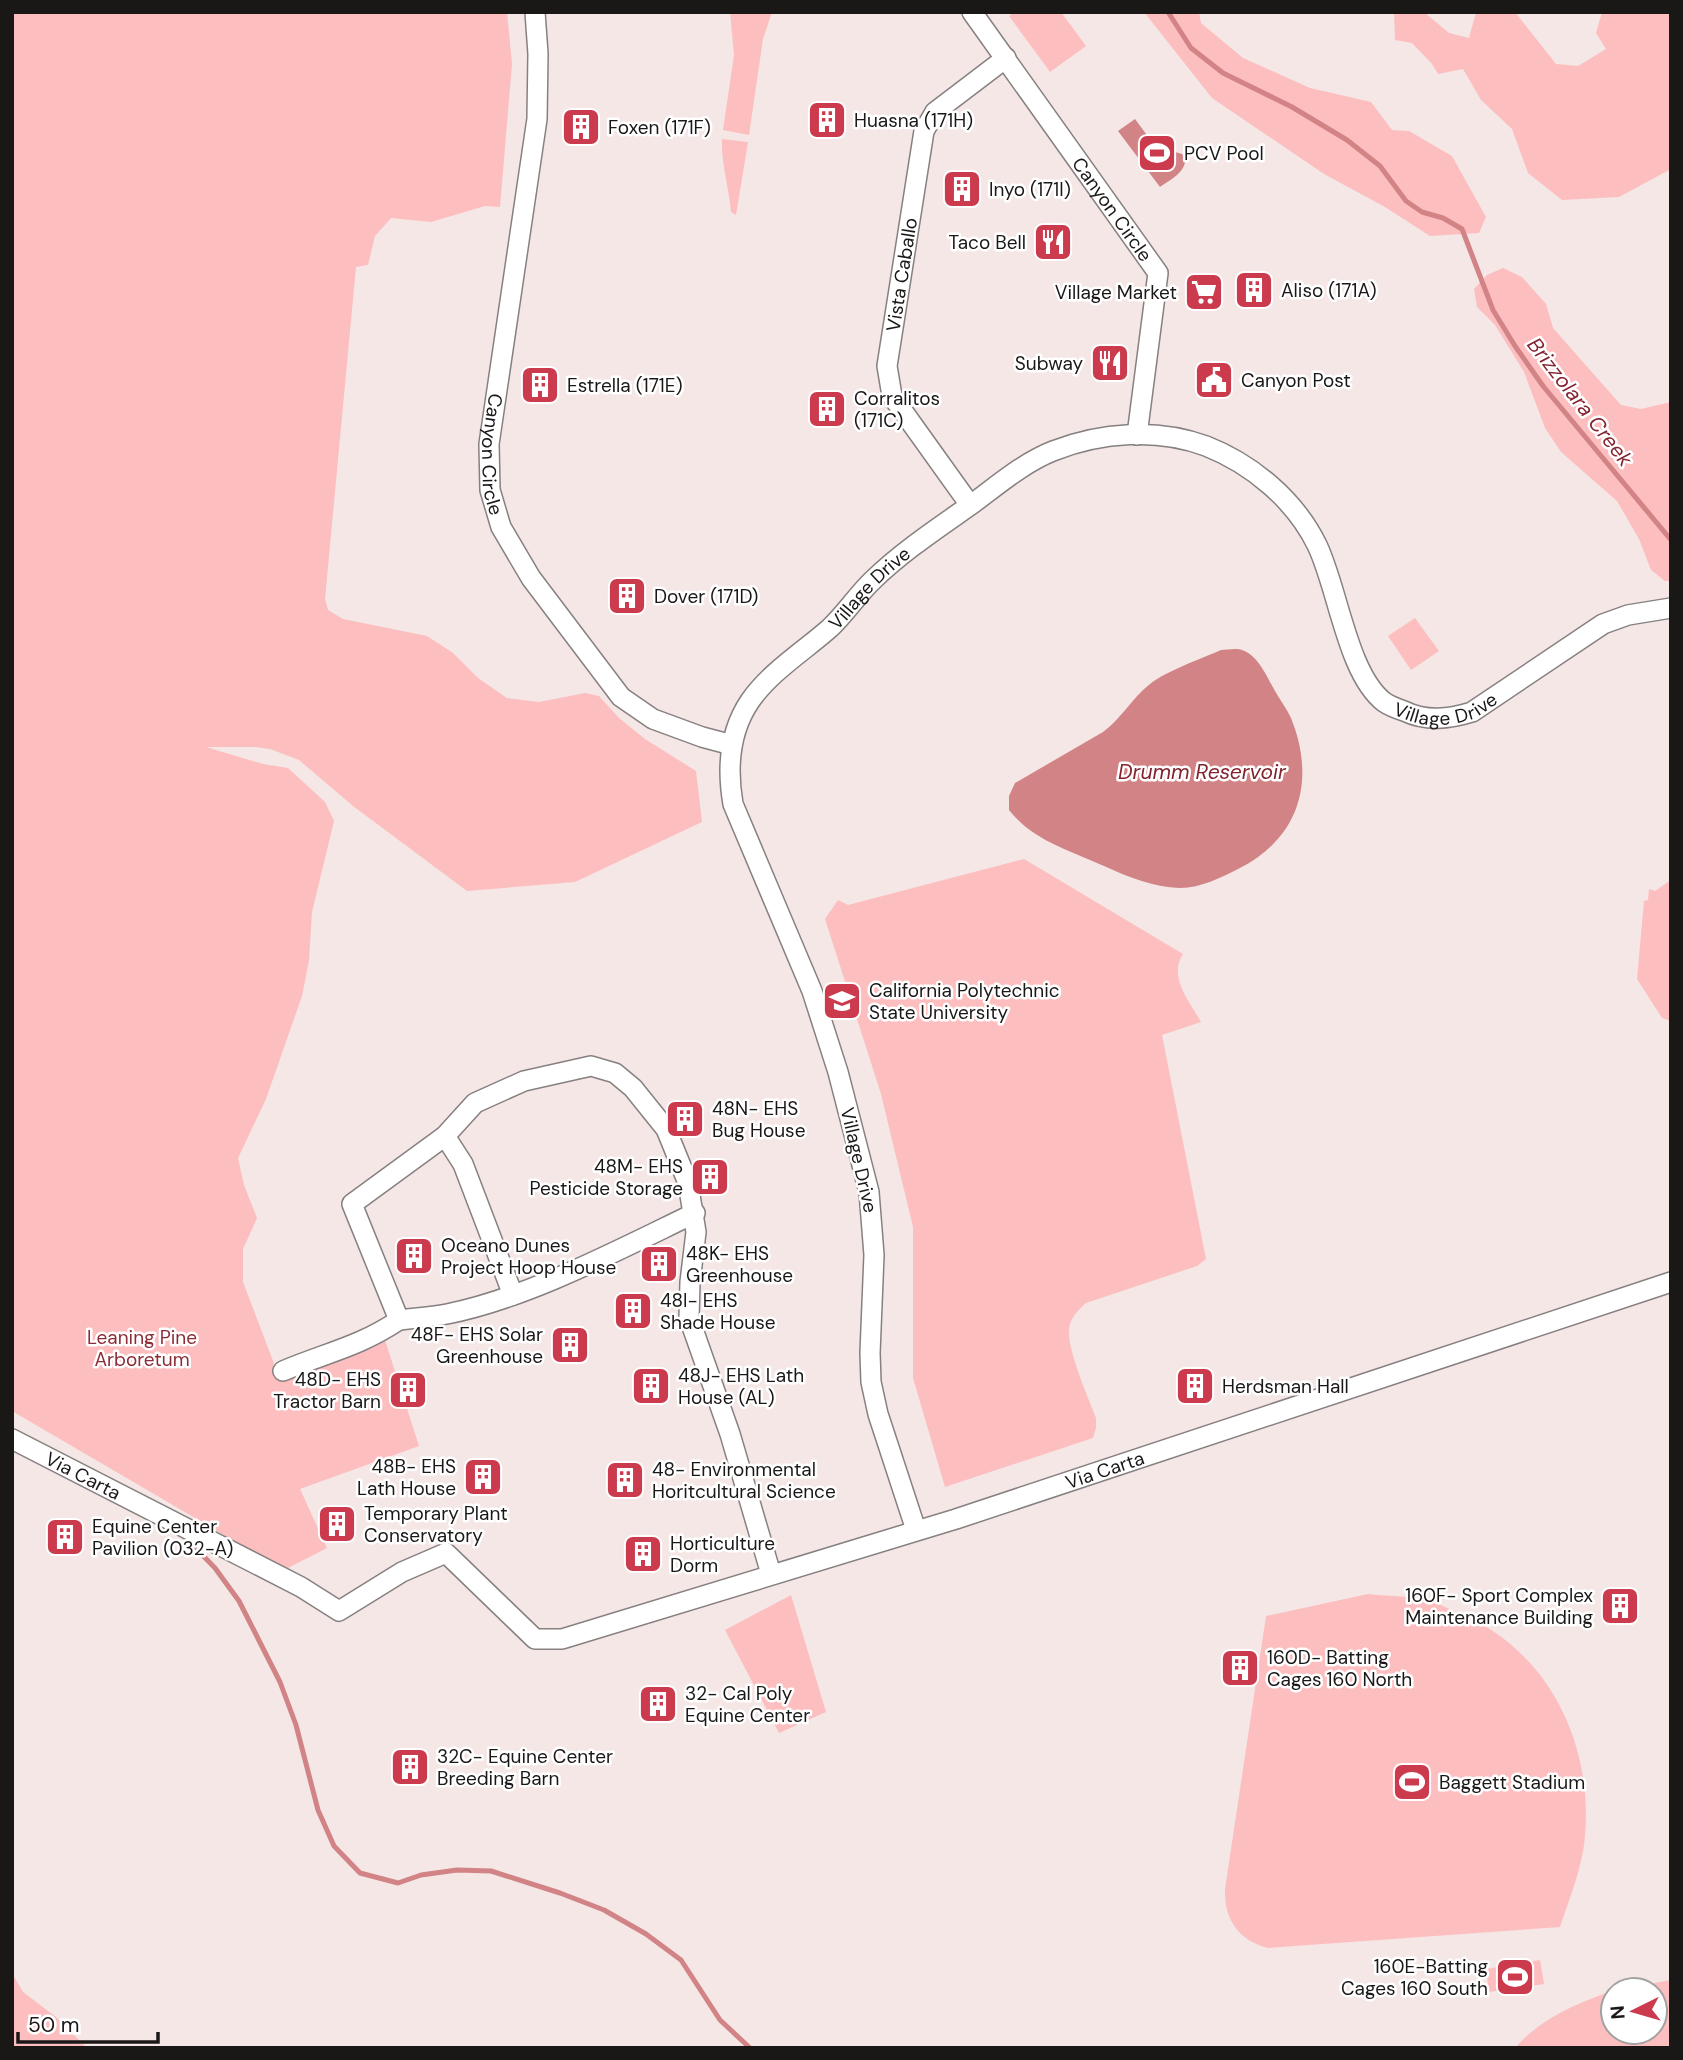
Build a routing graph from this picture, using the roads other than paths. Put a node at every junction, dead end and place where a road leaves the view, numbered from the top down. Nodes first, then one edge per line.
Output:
1 (534, 12) edge
2 (972, 12) edge
3 (1006, 58) junction
4 (1137, 435) junction
5 (970, 505) junction
6 (1671, 608) edge
7 (732, 745) junction
8 (445, 1136) junction
9 (695, 1213) junction
10 (1671, 1282) edge
11 (513, 1295) junction
12 (399, 1320) junction
13 (283, 1371) dead end
14 (12, 1439) edge
15 (916, 1530) junction
16 (771, 1574) junction

1 - 7 street, Canyon Circle
2 - 3 street, Canyon Circle
3 - 4 street, Canyon Circle
3 - 5 street, Vista Caballo
4 - 5 street, Village Drive
4 - 6 street, Village Drive
5 - 7 street, Village Drive
7 - 15 street, Village Drive
8 - 9 street
8 - 11 street
8 - 12 street
9 - 11 street
9 - 16 street
10 - 15 street, Via Carta
11 - 12 street
12 - 13 street
14 - 16 street, Via Carta
15 - 16 street, Via Carta

